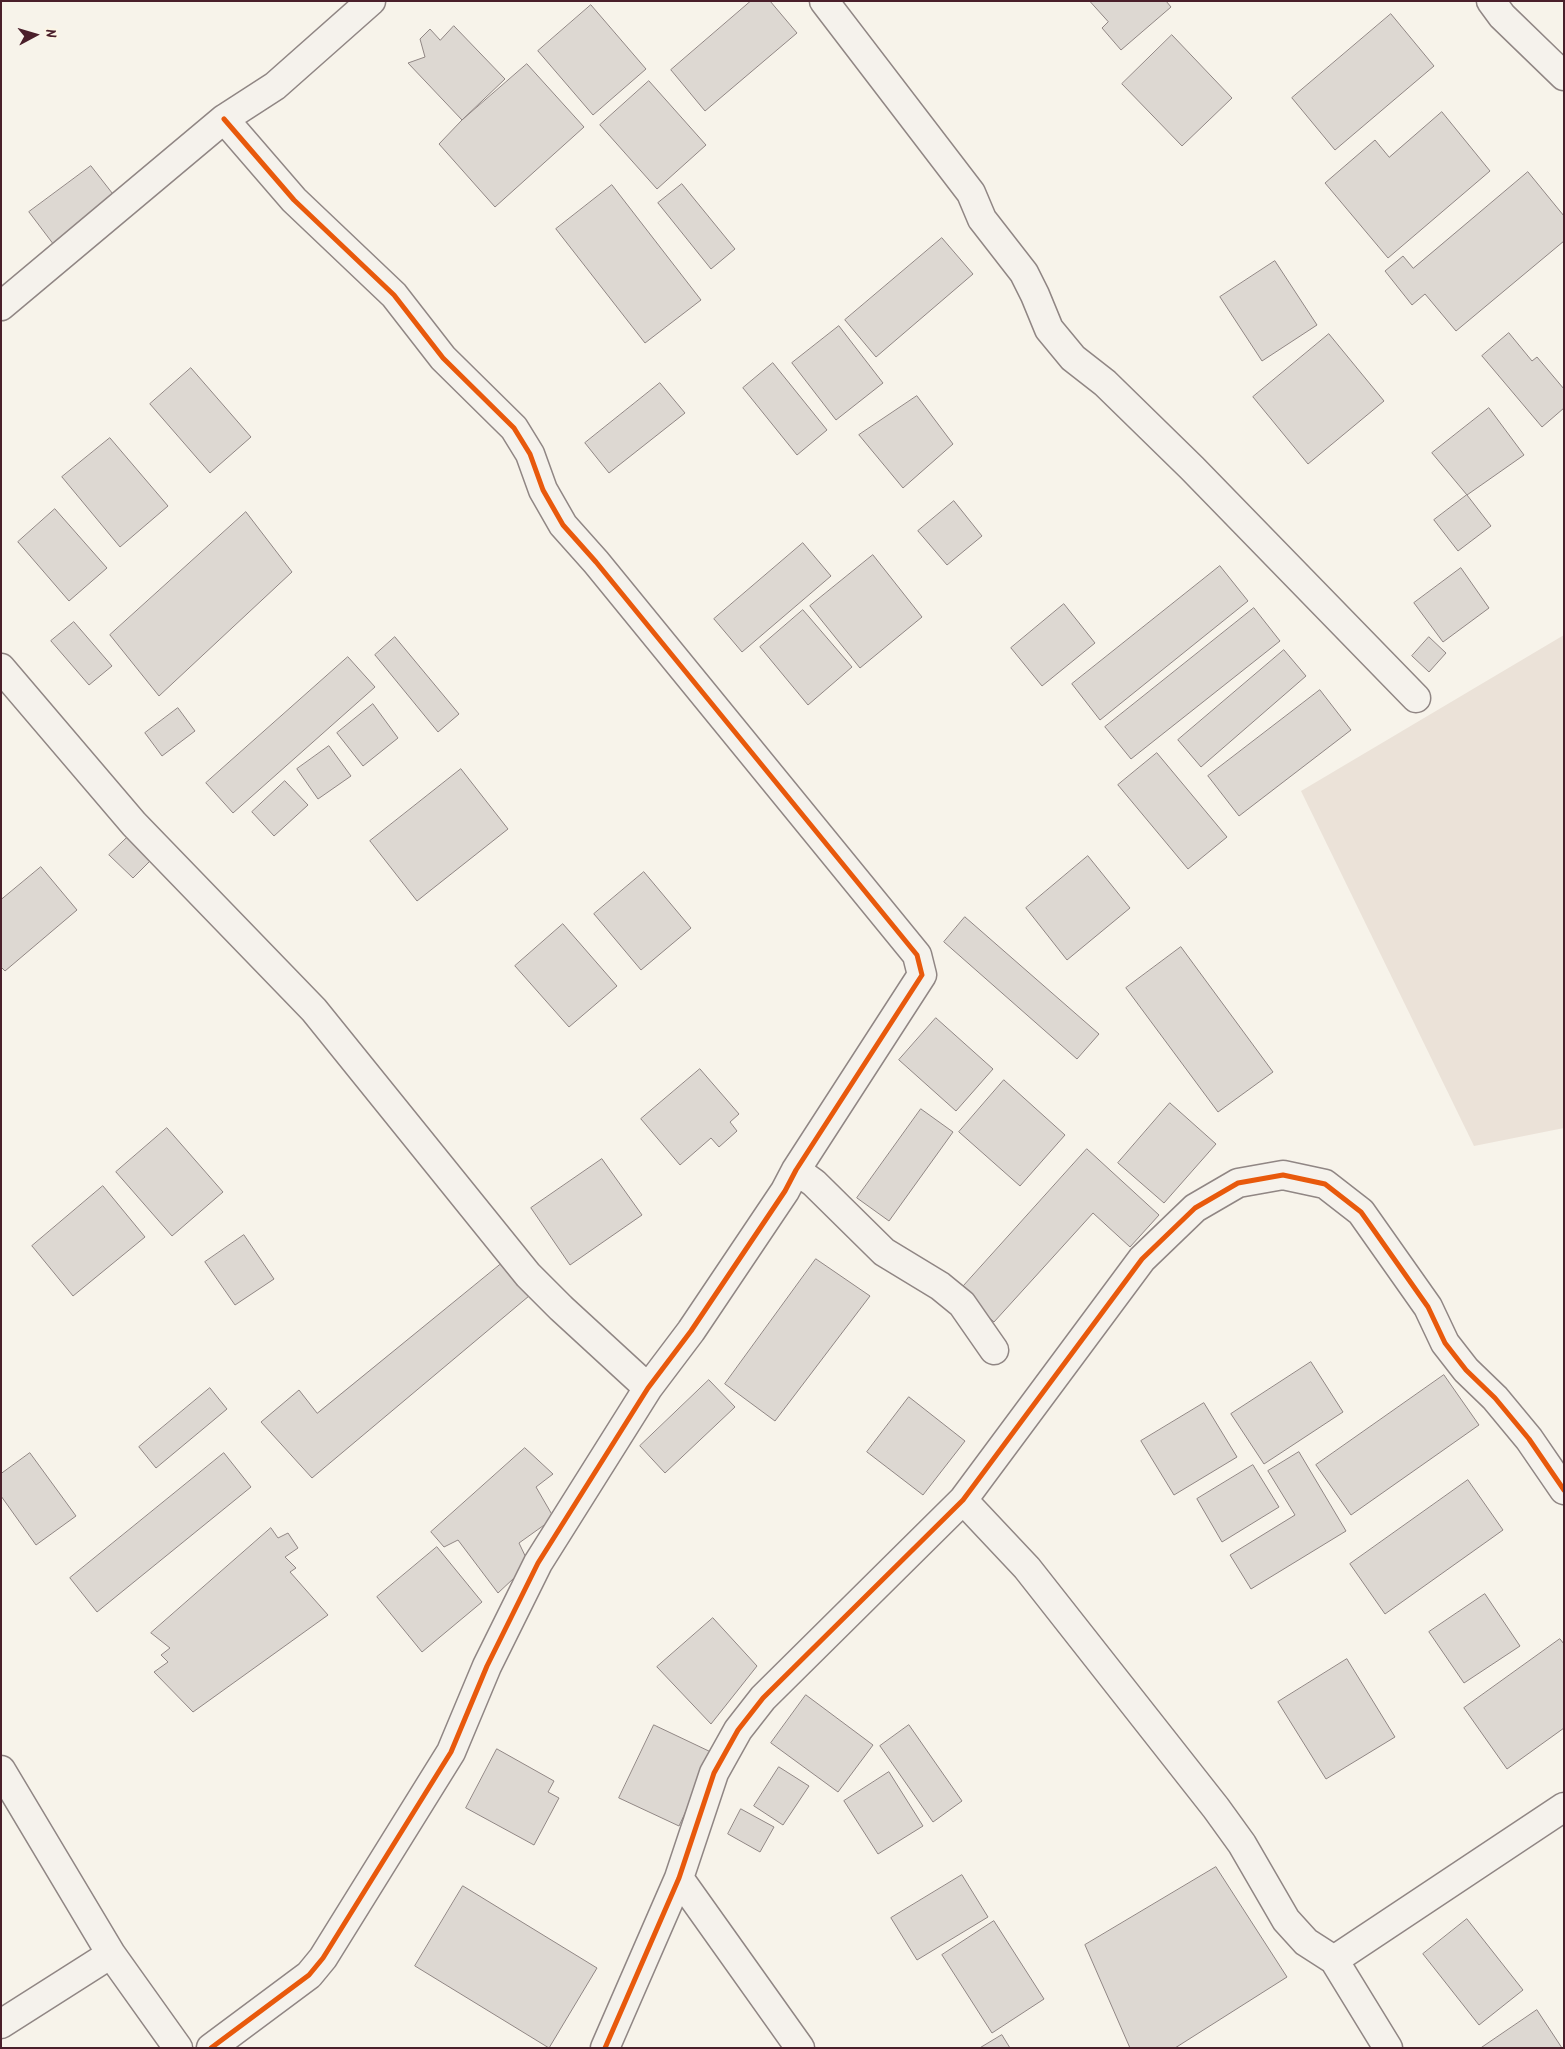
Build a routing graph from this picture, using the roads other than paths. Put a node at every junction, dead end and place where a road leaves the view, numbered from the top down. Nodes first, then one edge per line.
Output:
1 (371, 1) edge
2 (824, 1) edge
3 (1491, 1) edge
4 (1564, 76) edge
5 (224, 119) junction
6 (1, 306) edge
7 (1, 668) edge
8 (1416, 698) dead end
9 (796, 1170) junction
10 (994, 1350) dead end
11 (648, 1388) junction
12 (1564, 1490) edge
13 (963, 1500) junction
14 (1, 1770) edge
15 (1564, 1807) edge
16 (679, 1878) junction
17 (111, 1954) junction
18 (1334, 1960) junction
19 (1, 2024) edge
20 (178, 2048) edge
21 (211, 2048) edge
22 (605, 2048) edge
23 (800, 2048) edge
24 (1388, 2048) edge

1 - 5 street
2 - 8 street
3 - 4 street
5 - 6 street
5 - 9 street
7 - 11 street
9 - 10 street
9 - 11 street
11 - 21 street
12 - 13 street
13 - 16 street
13 - 18 street
14 - 17 street
15 - 18 street
16 - 22 street
16 - 23 street
17 - 19 street
17 - 20 street
18 - 24 street

